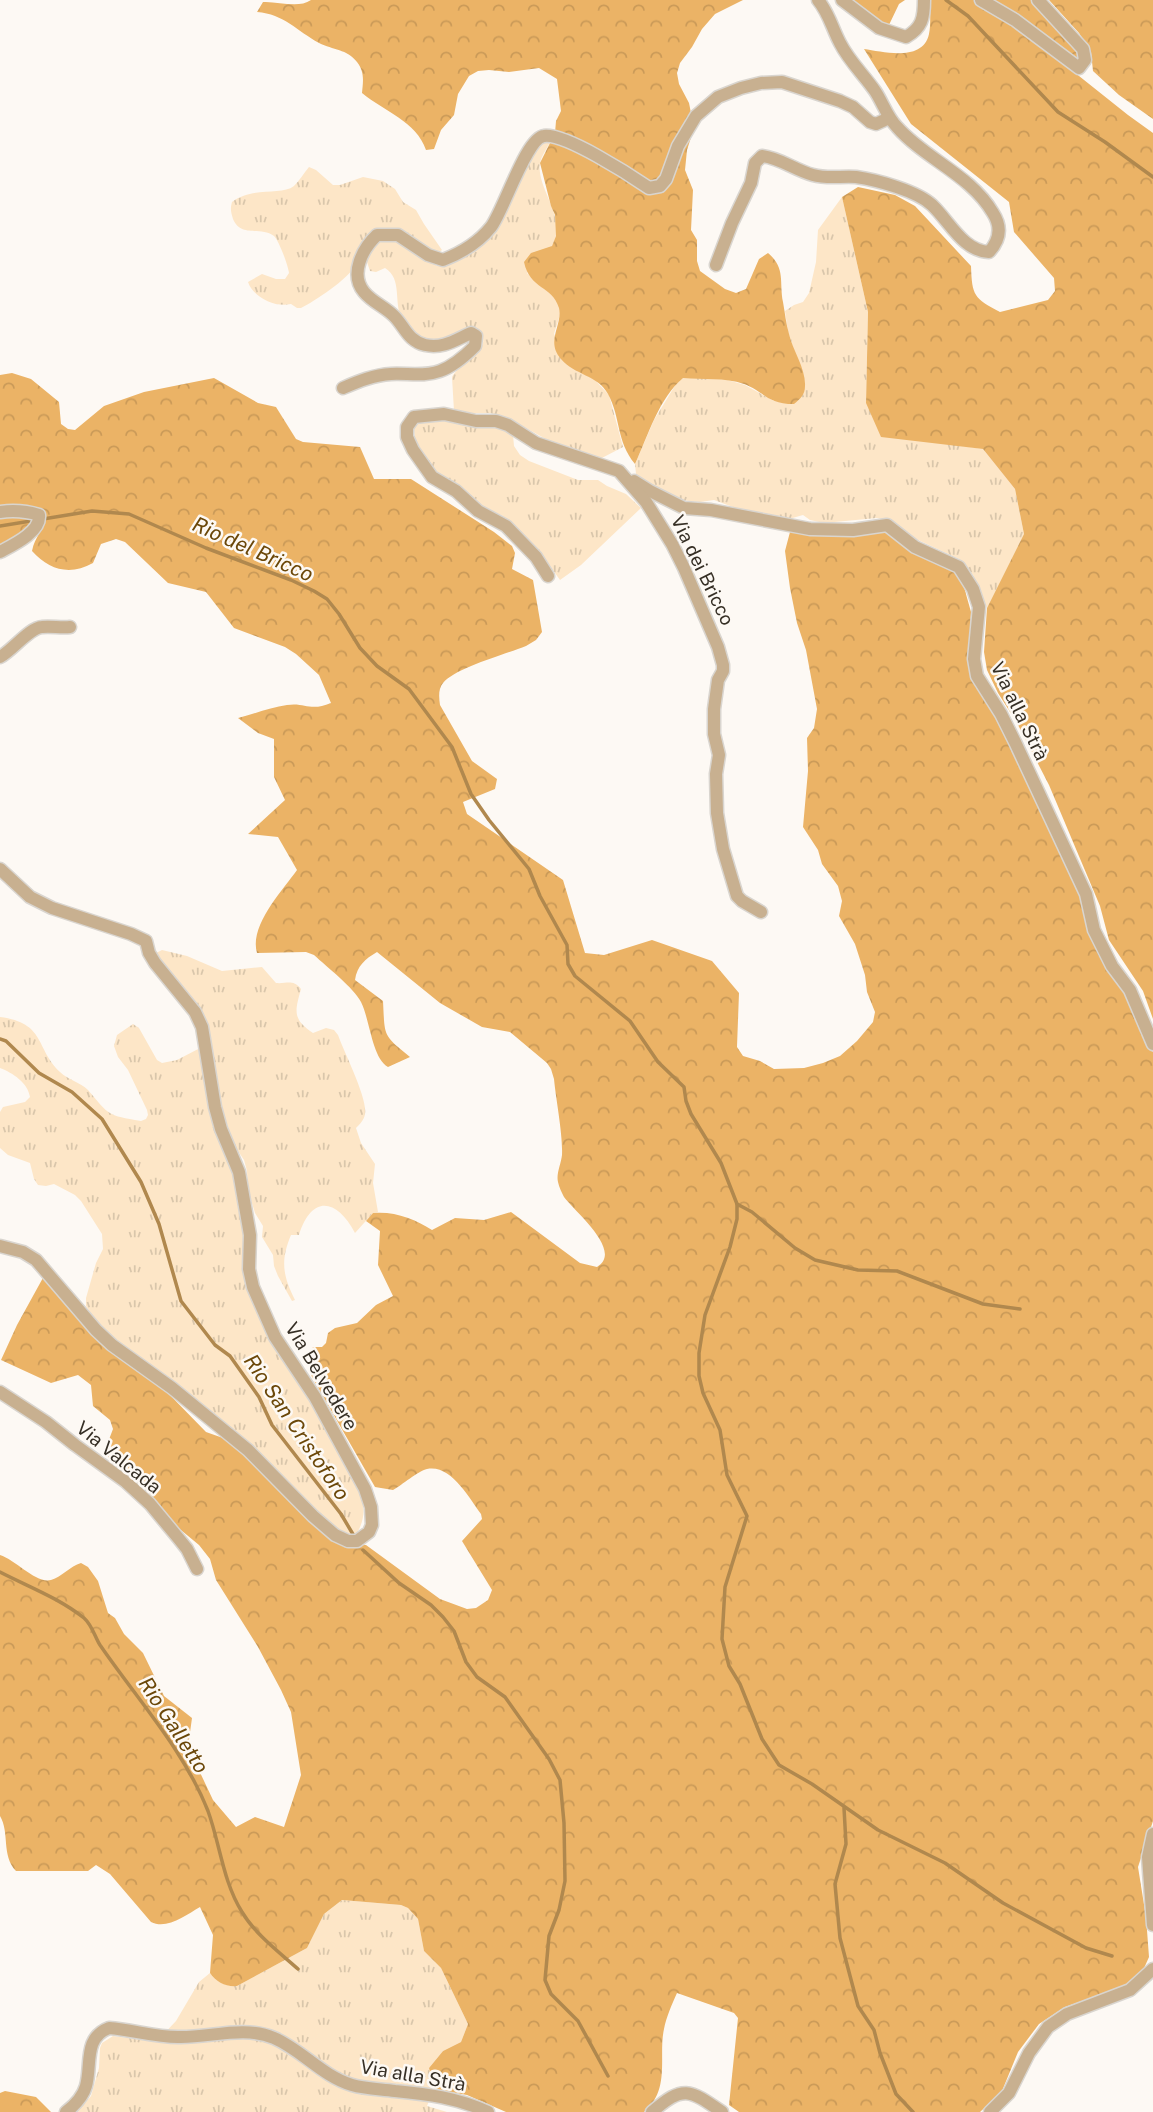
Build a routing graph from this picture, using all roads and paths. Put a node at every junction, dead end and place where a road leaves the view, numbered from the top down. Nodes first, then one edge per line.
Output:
1 (818, 0) edge
2 (842, 0) edge
3 (924, 0) edge
4 (981, 0) edge
5 (1038, 0) edge
6 (889, 118) junction
7 (716, 265) dead end
8 (344, 388) dead end
9 (619, 471) junction
10 (0, 512) edge
11 (0, 552) edge
12 (548, 576) dead end
13 (70, 627) dead end
14 (0, 657) edge
15 (0, 869) edge
16 (761, 912) dead end
17 (1153, 1044) edge
18 (0, 1246) edge
19 (0, 1392) edge
20 (197, 1569) dead end
21 (1153, 1834) edge
22 (1153, 1925) edge
23 (1153, 1969) edge
24 (66, 2112) edge
25 (488, 2112) edge
26 (652, 2112) edge
27 (722, 2112) edge
28 (990, 2112) edge

1 - 6 street
2 - 3 street
4 - 5 street
6 - 7 street
6 - 8 street
9 - 12 street
9 - 16 street, Via dei Bricco
9 - 17 street, Via alla Strà
10 - 11 street
13 - 14 street
15 - 18 street, Via Belvedere
19 - 20 street, Via Valcada
21 - 22 street
23 - 28 street
24 - 25 street, Via alla Strà
26 - 27 street

